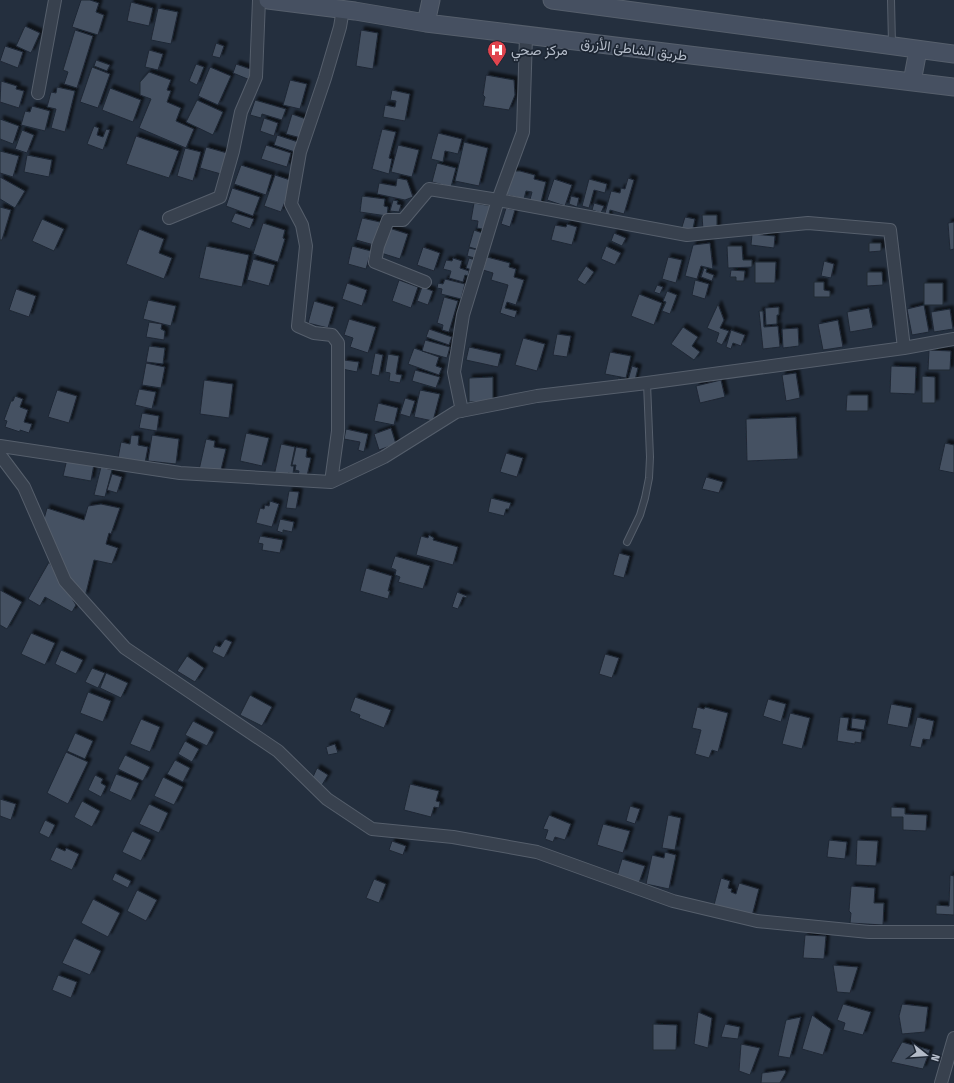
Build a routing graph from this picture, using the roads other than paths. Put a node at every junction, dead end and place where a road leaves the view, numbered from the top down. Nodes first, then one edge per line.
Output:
1 (55, 0) edge
2 (259, 0) edge
3 (268, 0) edge
4 (431, 0) edge
5 (552, 0) edge
6 (891, 0) edge
7 (343, 9) junction
8 (426, 23) junction
9 (526, 36) junction
10 (892, 46) junction
11 (918, 50) junction
12 (954, 54) edge
13 (912, 82) junction
14 (954, 87) edge
15 (38, 93) dead end
16 (498, 200) junction
17 (169, 218) dead end
18 (425, 282) dead end
19 (954, 339) edge
20 (904, 348) junction
21 (647, 383) junction
22 (462, 411) junction
23 (0, 446) edge
24 (0, 455) edge
25 (331, 482) junction
26 (627, 542) dead end
27 (954, 932) edge
28 (954, 1038) edge
29 (941, 1083) edge

1 - 15 street
2 - 17 street
3 - 7 main road, طريق الشاطئ الأزرق
4 - 8 main road
5 - 10 main road
6 - 10 lane
7 - 8 main road, طريق الشاطئ الأزرق
7 - 25 street
8 - 9 main road, طريق الشاطئ الأزرق
9 - 13 main road, طريق الشاطئ الأزرق
9 - 16 street
10 - 11 main road
11 - 12 main road
11 - 13 main road
13 - 14 main road, طريق الشاطئ الأزرق
16 - 18 street
16 - 20 street
16 - 22 street
19 - 20 street
20 - 21 street
21 - 22 street
21 - 26 lane
22 - 25 street
23 - 25 street
24 - 27 street
28 - 29 street

